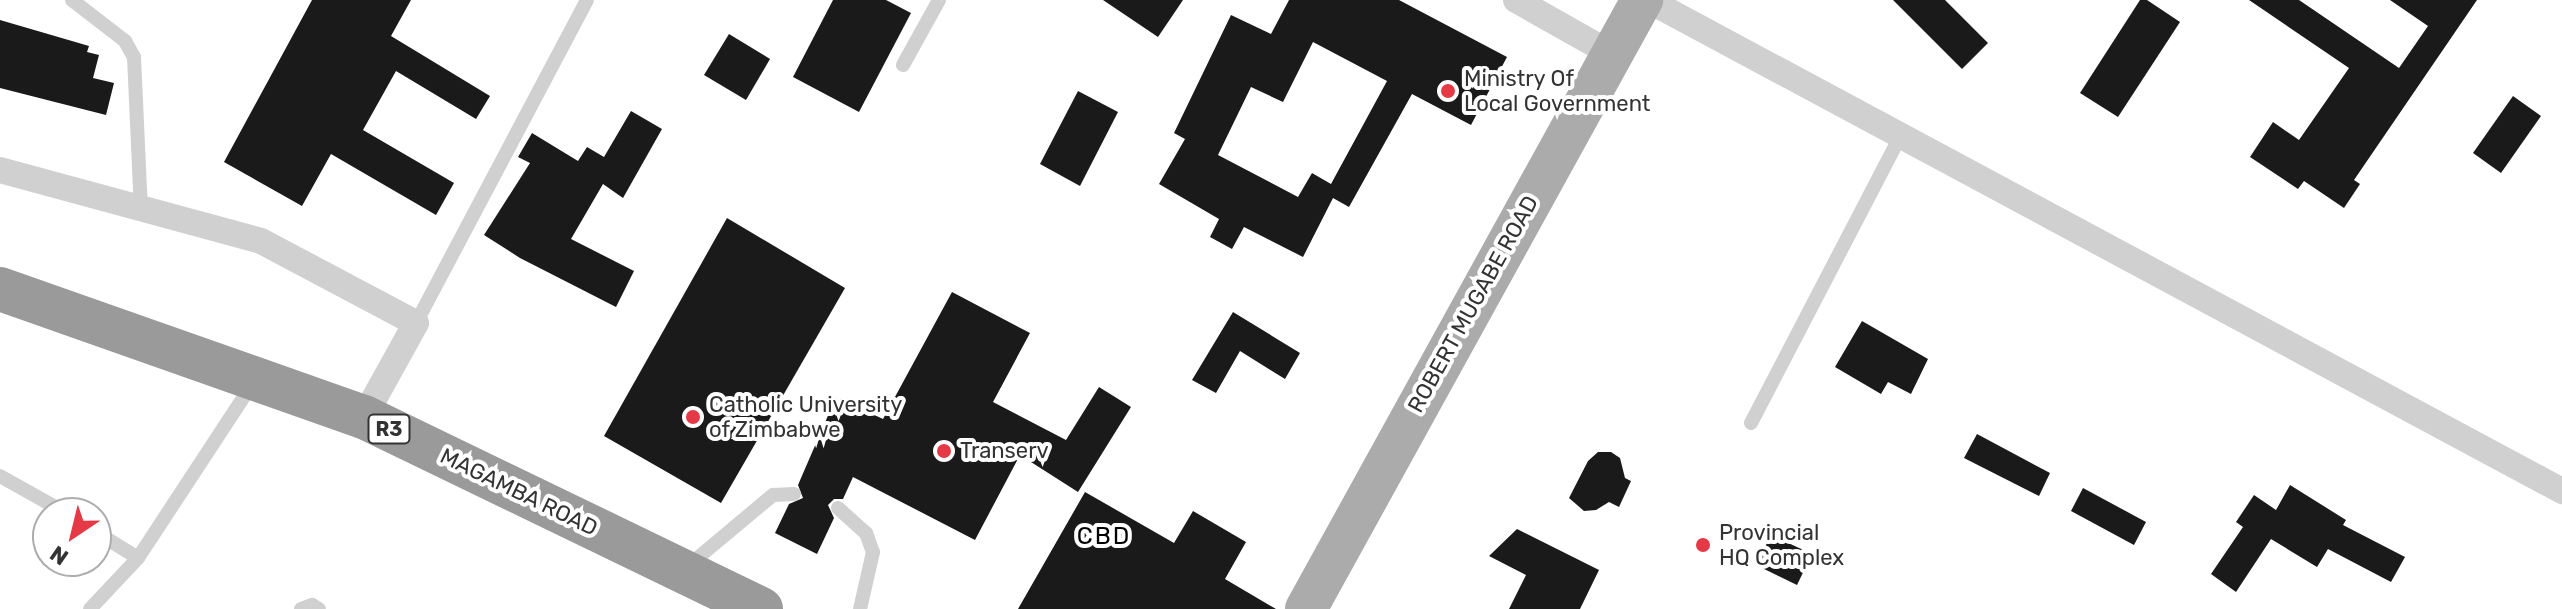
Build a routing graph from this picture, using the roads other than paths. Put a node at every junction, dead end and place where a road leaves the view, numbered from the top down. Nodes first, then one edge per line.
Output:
1 (72, 0) edge
2 (587, 0) edge
3 (939, 0) edge
4 (1516, 0) edge
5 (1645, 0) edge
6 (1610, 53) junction
7 (903, 65) dead end
8 (1901, 135) junction
9 (0, 170) edge
10 (141, 209) junction
11 (0, 289) edge
12 (416, 323) junction
13 (256, 377) junction
14 (364, 417) junction
15 (1751, 423) dead end
16 (0, 476) edge
17 (2562, 491) edge
18 (794, 494) dead end
19 (37, 497) edge
20 (838, 508) dead end
21 (112, 542) edge
22 (138, 558) junction
23 (683, 571) junction
24 (751, 607) edge
25 (90, 609) edge
26 (301, 609) edge
27 (319, 609) edge
28 (860, 609) edge
29 (1306, 609) edge

1 - 10 lane
2 - 12 lane
3 - 7 lane
4 - 6 street
5 - 6 main road, ROBERT MUGABE ROAD
5 - 8 street
6 - 29 main road, ROBERT MUGABE ROAD
8 - 15 lane
8 - 17 street
9 - 10 street
10 - 12 street
11 - 13 highway, MAGAMBA ROAD / R3
12 - 14 street
13 - 14 highway, MAGAMBA ROAD / R3
13 - 22 lane
14 - 23 highway, MAGAMBA ROAD / R3
16 - 19 lane
18 - 23 lane
20 - 28 lane
21 - 22 lane
22 - 25 lane
23 - 24 highway, MAGAMBA ROAD / R3
26 - 27 lane

